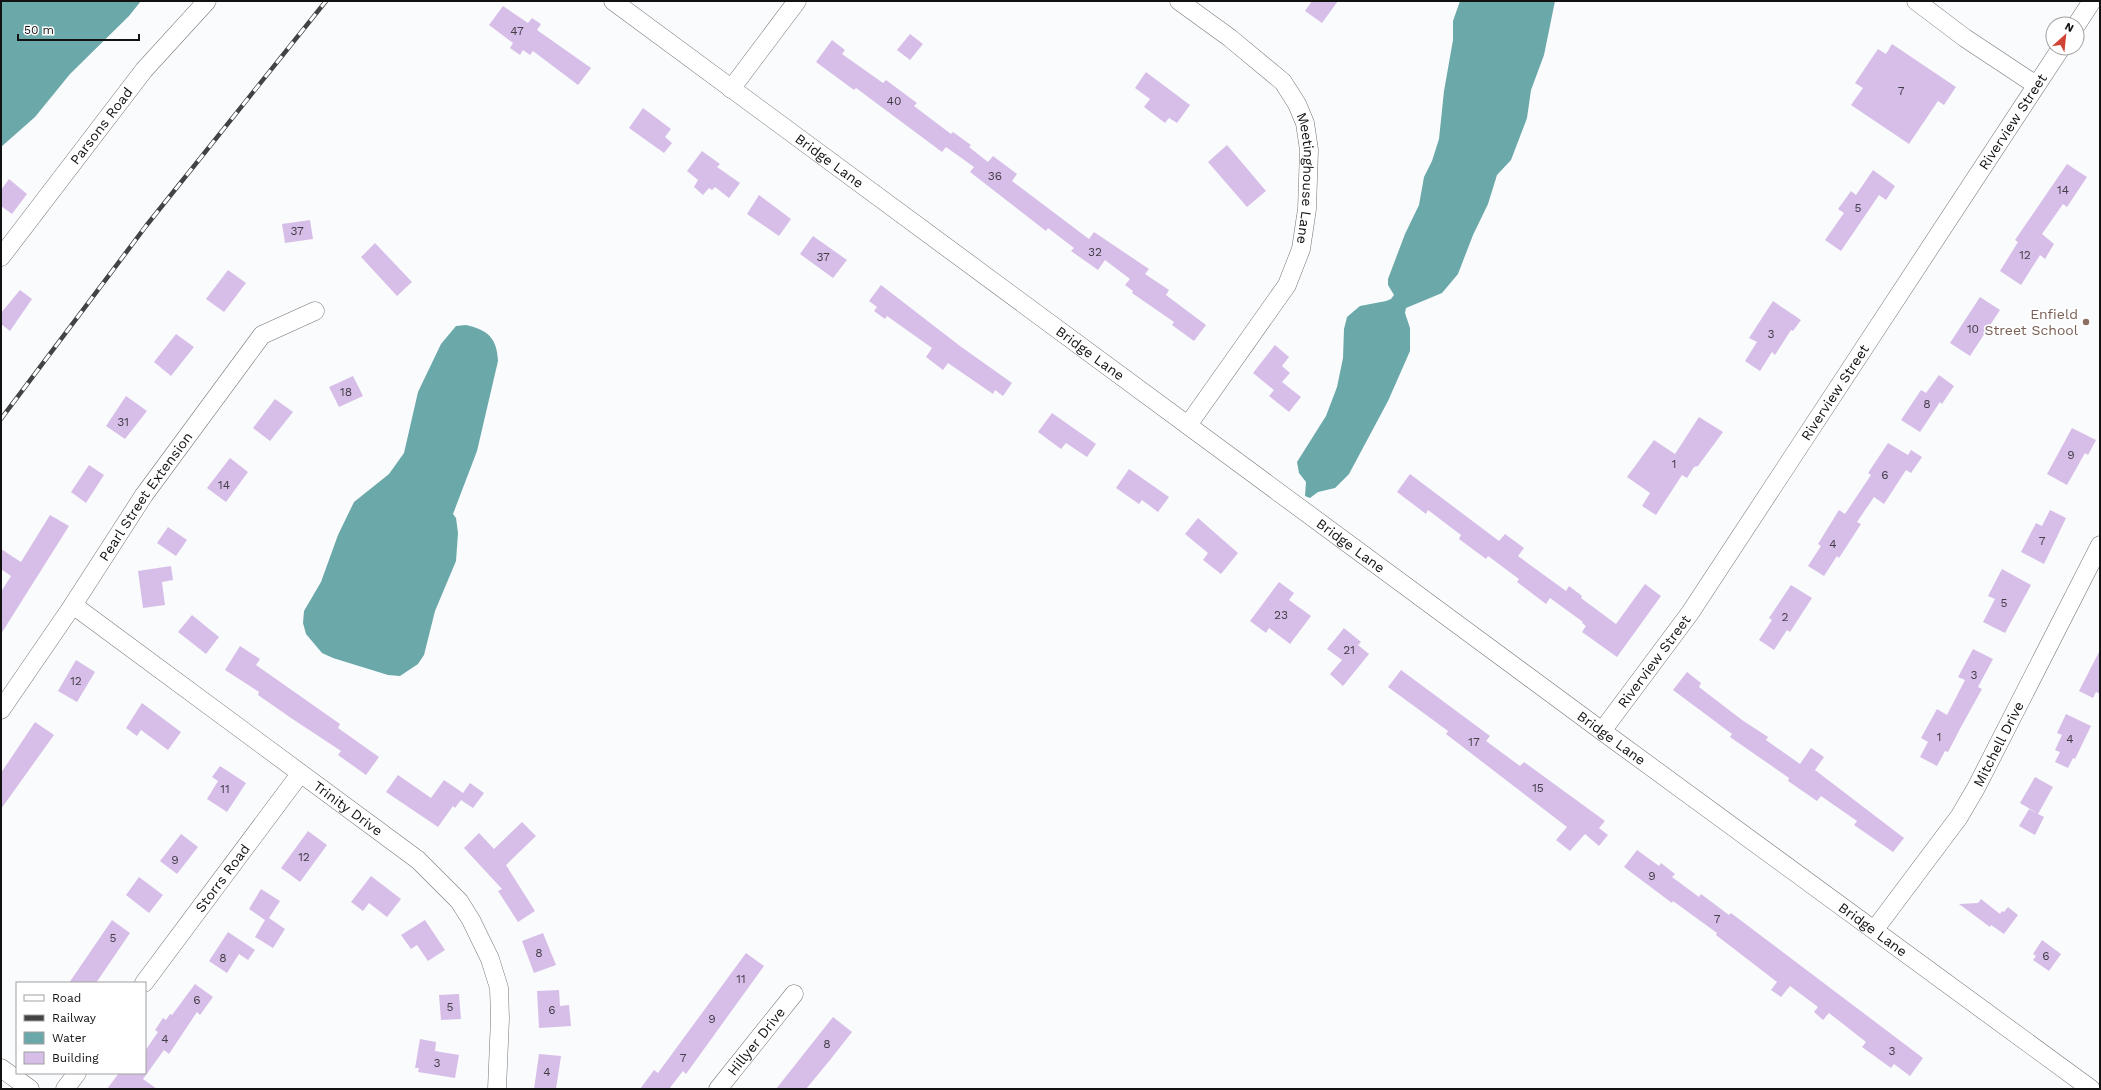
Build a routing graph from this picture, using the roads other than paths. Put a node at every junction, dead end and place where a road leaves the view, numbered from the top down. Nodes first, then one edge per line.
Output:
1 (207, 1) edge
2 (613, 1) edge
3 (797, 1) edge
4 (1179, 1) edge
5 (1916, 1) edge
6 (2092, 1) edge
7 (2082, 16) edge
8 (2056, 56) edge
9 (2036, 85) junction
10 (731, 89) junction
11 (1, 257) edge
12 (315, 311) dead end
13 (1188, 424) junction
14 (2100, 545) edge
15 (73, 605) junction
16 (1, 710) edge
17 (1602, 731) junction
18 (300, 774) junction
19 (1875, 929) junction
20 (145, 982) edge
21 (794, 994) dead end
22 (1, 1068) edge
23 (76, 1074) edge
24 (30, 1089) edge
25 (65, 1089) edge
26 (497, 1089) edge
27 (718, 1089) edge
28 (2091, 1089) edge

1 - 11 street, Parsons Road
2 - 10 street, Bridge Lane
3 - 10 street
4 - 13 street, Meetinghouse Lane
5 - 9 street
6 - 7 street
8 - 9 street, Riverview Street
9 - 17 street, Riverview Street
10 - 13 street, Bridge Lane
12 - 15 street, Pearl Street Extension
13 - 17 street, Bridge Lane
14 - 19 street, Mitchell Drive
15 - 16 street, Pearl Street Extension
15 - 18 street, Trinity Drive
17 - 19 street, Bridge Lane
18 - 20 street, Storrs Road
18 - 26 street, Trinity Drive
19 - 28 street, Bridge Lane
21 - 27 street, Hillyer Drive
22 - 24 street
23 - 25 street

